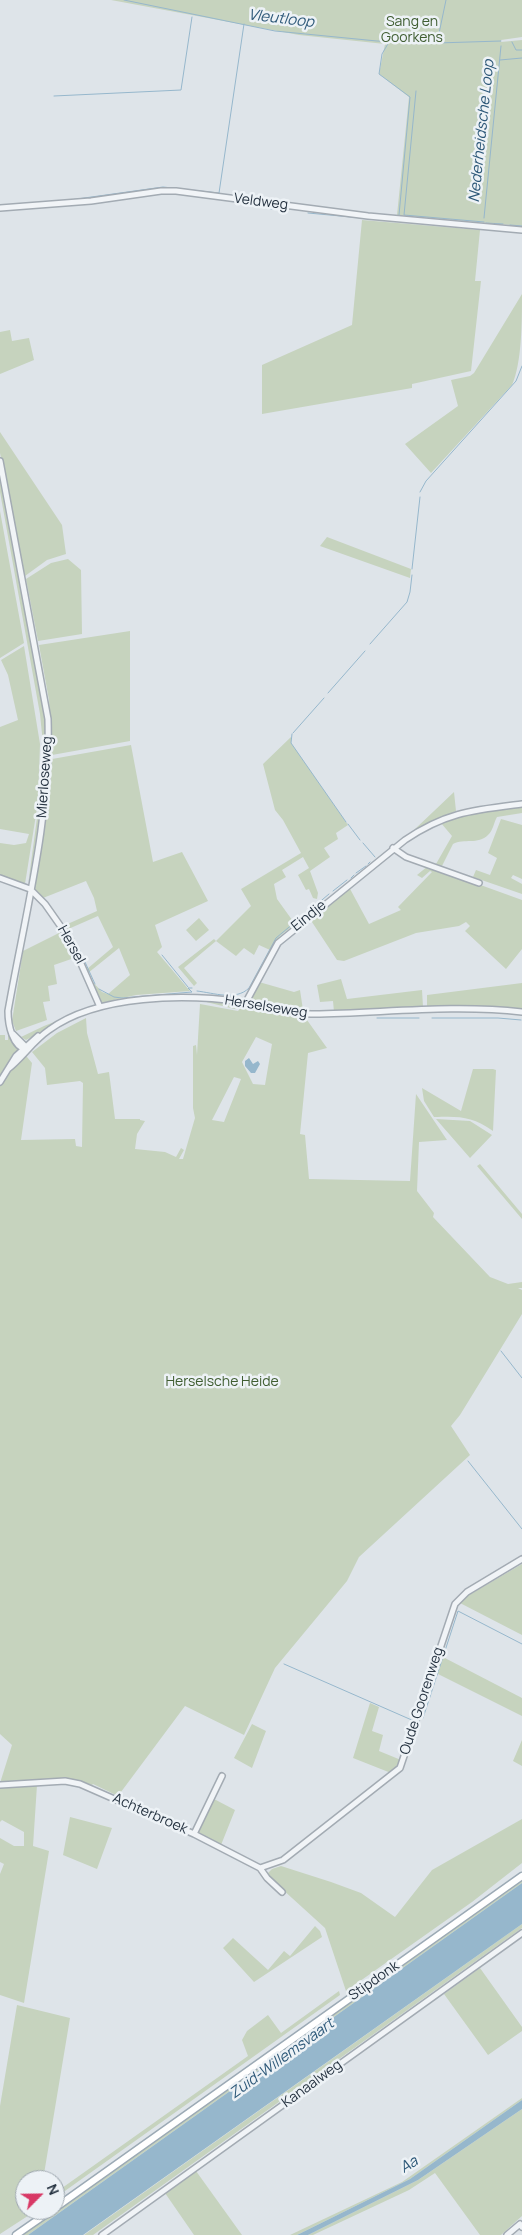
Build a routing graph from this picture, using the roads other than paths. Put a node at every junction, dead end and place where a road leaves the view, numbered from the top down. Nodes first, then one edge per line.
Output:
1 (0, 208) edge
2 (522, 230) edge
3 (0, 462) edge
4 (522, 804) edge
5 (393, 848) junction
6 (0, 878) edge
7 (479, 882) dead end
8 (30, 889) junction
9 (246, 1002) junction
10 (100, 1007) junction
11 (522, 1012) edge
12 (25, 1048) junction
13 (0, 1082) edge
14 (522, 1559) edge
15 (222, 1776) dead end
16 (0, 1785) edge
17 (194, 1834) junction
18 (260, 1868) junction
19 (522, 1876) edge
20 (282, 1892) dead end
21 (522, 1933) edge
22 (65, 2201) edge
23 (38, 2220) edge
24 (521, 2225) edge
25 (16, 2235) edge
26 (102, 2235) edge
27 (507, 2235) edge

1 - 2 street, Veldweg
3 - 8 street, Mierloseweg
4 - 5 street, Eindje
5 - 7 street
5 - 9 street, Eindje
6 - 8 street
8 - 10 street, Hersel
8 - 12 street, Mierloseweg
9 - 10 street, Herselseweg
9 - 11 street, Herselseweg
10 - 12 street, Herselseweg
12 - 13 street, Herselseweg
14 - 18 street, Oude Goorenweg
15 - 17 street
16 - 17 street, Achterbroek
17 - 18 street, Achterbroek
18 - 20 street, Achterbroek
19 - 22 main road, Stipdonk
21 - 26 street, Kanaalweg
23 - 25 main road
24 - 27 street

